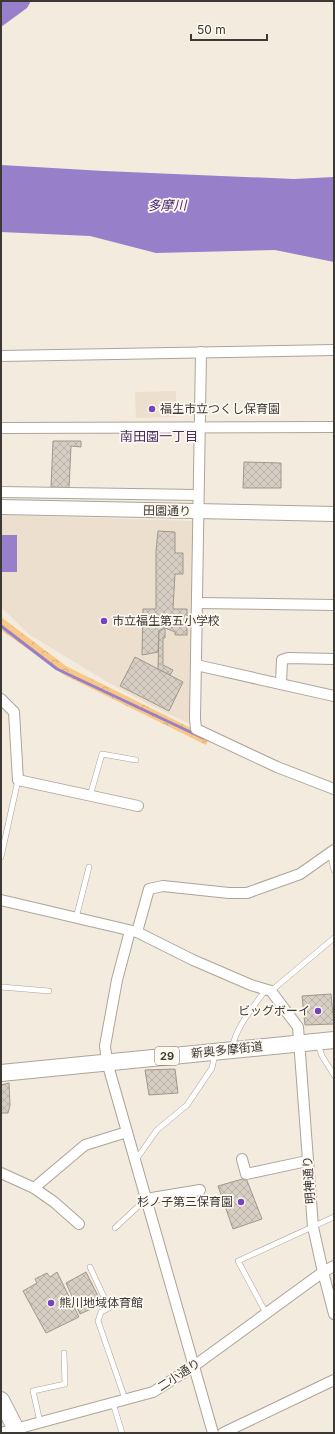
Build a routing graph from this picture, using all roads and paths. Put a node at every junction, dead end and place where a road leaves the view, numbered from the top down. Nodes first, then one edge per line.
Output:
1 (334, 350) edge
2 (201, 352) junction
3 (1, 356) edge
4 (334, 427) edge
5 (1, 428) edge
6 (200, 428) junction
7 (1, 492) edge
8 (198, 495) junction
9 (1, 507) edge
10 (198, 511) junction
11 (334, 514) edge
12 (197, 603) junction
13 (334, 605) edge
14 (334, 659) edge
15 (196, 665) junction
16 (281, 683) junction
17 (334, 696) edge
18 (1, 699) edge
19 (136, 760) dead end
20 (18, 780) junction
21 (332, 787) edge
22 (90, 796) junction
23 (138, 806) dead end
24 (332, 851) edge
25 (1, 857) edge
26 (89, 867) dead end
27 (334, 870) edge
28 (1, 900) edge
29 (76, 918) junction
30 (133, 931) junction
31 (334, 938) edge
32 (1, 987) edge
33 (268, 990) junction
34 (49, 991) dead end
35 (334, 1040) edge
36 (318, 1041) junction
37 (299, 1043) junction
38 (232, 1050) junction
39 (215, 1051) junction
40 (106, 1062) junction
41 (1, 1073) edge
42 (334, 1075) edge
43 (127, 1132) junction
44 (242, 1159) dead end
45 (135, 1162) junction
46 (307, 1162) junction
47 (1, 1173) edge
48 (34, 1188) junction
49 (200, 1190) dead end
50 (146, 1199) junction
51 (334, 1217) edge
52 (79, 1224) dead end
53 (313, 1227) junction
54 (115, 1228) dead end
55 (334, 1266) edge
56 (90, 1267) dead end
57 (322, 1272) junction
58 (266, 1313) junction
59 (334, 1314) edge
60 (64, 1353) dead end
61 (194, 1366) junction
62 (334, 1380) edge
63 (1, 1400) edge
64 (125, 1400) junction
65 (113, 1403) junction
66 (40, 1422) junction
67 (8, 1431) edge
68 (122, 1433) edge
69 (213, 1433) edge
70 (223, 1433) edge

1 - 2 street
2 - 3 street
2 - 6 street
4 - 6 street
5 - 6 street
6 - 8 street
7 - 8 street
8 - 10 street
9 - 10 street, 田園通り
10 - 11 street, 田園通り
10 - 12 street
12 - 13 street
12 - 15 street
14 - 16 street
15 - 16 street
15 - 21 street
16 - 17 street
18 - 20 street
19 - 22 lane
20 - 22 street
20 - 25 lane
22 - 23 street
24 - 27 lane
24 - 30 street
26 - 29 lane
28 - 29 street
29 - 30 street
30 - 33 street
30 - 40 street
31 - 33 lane
32 - 34 lane
33 - 37 street, 明神通り
33 - 38 lane
35 - 36 main road, 新奥多摩街道 / 29
36 - 37 main road, 新奥多摩街道 / 29
36 - 42 lane
37 - 38 main road, 新奥多摩街道 / 29
37 - 46 street, 明神通り
38 - 39 main road, 新奥多摩街道 / 29
39 - 40 main road, 新奥多摩街道 / 29
39 - 45 lane
40 - 41 main road, 新奥多摩街道 / 29
40 - 43 street
43 - 45 street
43 - 48 street
44 - 46 street
45 - 50 street
46 - 53 street, 明神通り
47 - 48 street
48 - 52 street
49 - 50 street
50 - 54 lane
50 - 61 street
51 - 53 lane
53 - 57 street, 明神通り
53 - 58 lane
55 - 57 street, 二小通り
56 - 64 lane
57 - 58 street, 二小通り
57 - 59 street, 明神通り
58 - 61 street, 二小通り
60 - 66 lane
61 - 64 street, 二小通り
61 - 69 street
62 - 70 street
63 - 67 main road
64 - 65 street, 二小通り
65 - 66 street, 二小通り
65 - 68 lane
66 - 67 street, 二小通り

